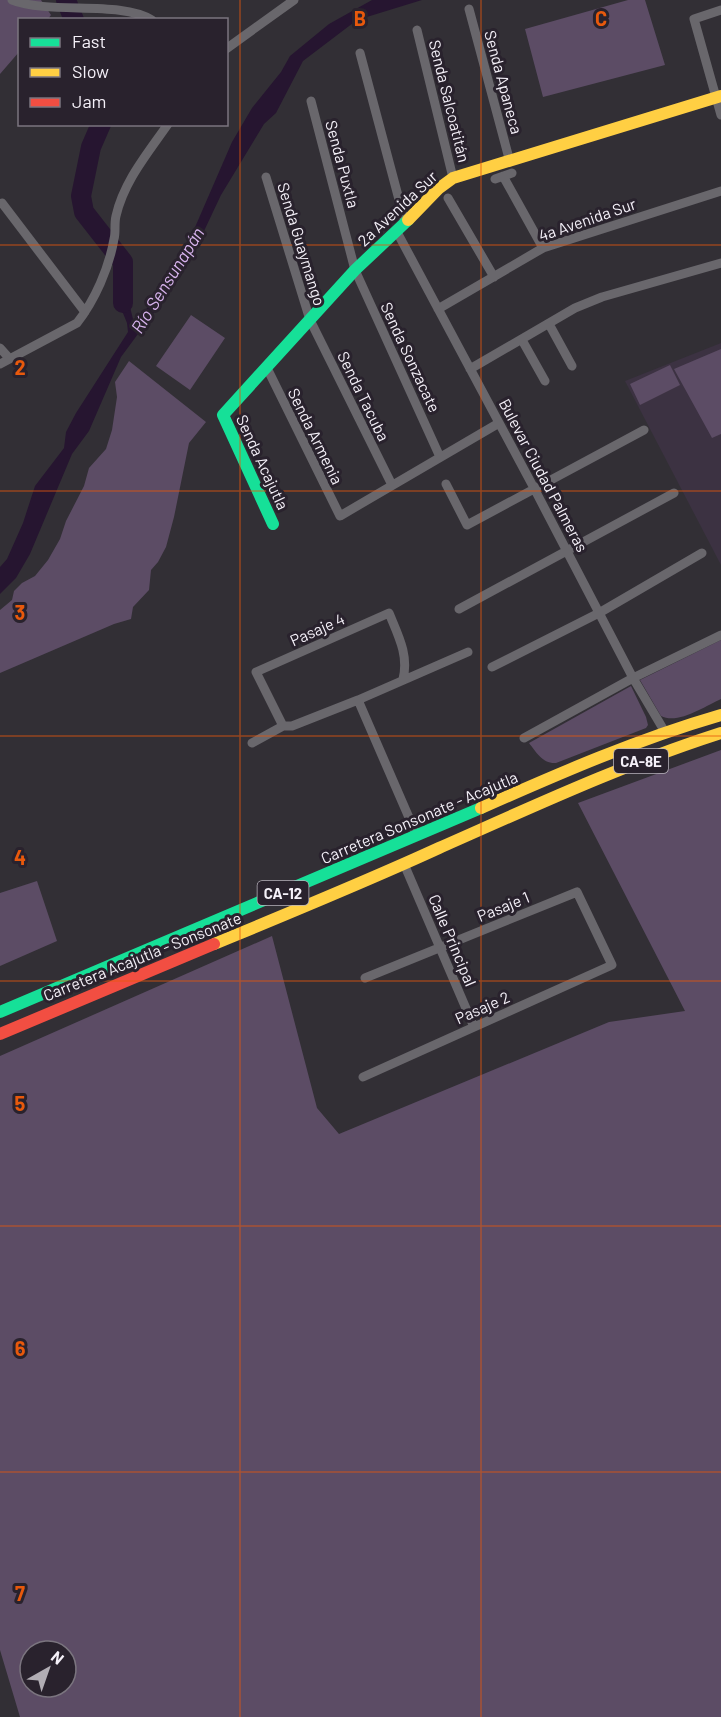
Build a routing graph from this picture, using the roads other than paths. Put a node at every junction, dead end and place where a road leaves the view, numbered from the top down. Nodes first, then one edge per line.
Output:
1 (12, 0) edge
2 (294, 0) edge
3 (469, 9) dead end
4 (721, 10) edge
5 (148, 18) edge
6 (417, 30) dead end
7 (228, 48) edge
8 (360, 53) dead end
9 (719, 97) edge
10 (310, 101) dead end
11 (721, 115) edge
12 (167, 126) edge
13 (505, 172) junction
14 (266, 177) dead end
15 (453, 178) junction
16 (721, 191) edge
17 (449, 199) dead end
18 (2, 203) dead end
19 (405, 222) junction
20 (397, 232) junction
21 (543, 248) junction
22 (721, 263) edge
23 (355, 270) junction
24 (494, 277) junction
25 (438, 309) junction
26 (85, 312) junction
27 (310, 320) junction
28 (549, 324) junction
29 (522, 340) junction
30 (0, 348) edge
31 (9, 358) junction
32 (0, 364) edge
33 (572, 366) dead end
34 (267, 368) junction
35 (470, 369) junction
36 (545, 381) dead end
37 (223, 415) joint
38 (499, 423) junction
39 (644, 430) dead end
40 (440, 457) junction
41 (446, 484) dead end
42 (392, 485) junction
43 (535, 490) junction
44 (674, 493) dead end
45 (273, 524) dead end
46 (567, 551) junction
47 (702, 553) dead end
48 (459, 609) dead end
49 (600, 613) junction
50 (721, 635) edge
51 (468, 652) dead end
52 (492, 668) dead end
53 (633, 678) junction
54 (403, 679) junction
55 (358, 700) junction
56 (721, 715) edge
57 (283, 726) junction
58 (665, 732) junction
59 (721, 734) edge
60 (524, 738) dead end
61 (252, 743) dead end
62 (564, 772) joint
63 (561, 793) joint
64 (417, 836) junction
65 (404, 864) junction
66 (440, 948) junction
67 (612, 965) joint
68 (365, 978) dead end
69 (0, 1012) edge
70 (474, 1027) junction
71 (0, 1034) edge
72 (363, 1077) dead end

1 - 5 street
2 - 7 street
3 - 13 street, Senda Apaneca
4 - 9 street
6 - 15 street, Senda Salcoatitán
8 - 19 street
9 - 11 street
9 - 13 main road, 2a Avenida Sur
10 - 23 street, Senda Puxtla
12 - 26 street
13 - 15 main road, 2a Avenida Sur
13 - 21 street, Senda Apaneca
14 - 27 street, Senda Guaymango
15 - 19 main road, 2a Avenida Sur
16 - 21 street, 4a Avenida Sur
17 - 24 street
18 - 26 street
19 - 20 main road, 2a Avenida Sur
20 - 23 main road, 2a Avenida Sur
20 - 25 street, Bulevar Ciudad Palmeras
21 - 24 street, 4a Avenida Sur
22 - 28 street
23 - 27 main road, 2a Avenida Sur
23 - 40 street, Senda Sonzacate
24 - 25 street, 4a Avenida Sur
25 - 35 street, Bulevar Ciudad Palmeras
26 - 31 street
27 - 34 main road, 2a Avenida Sur
27 - 42 street, Senda Tacuba
28 - 29 street
28 - 33 street
29 - 35 street
29 - 36 street
30 - 31 street
31 - 32 street
34 - 37 main road, 2a Avenida Sur
34 - 42 street, Senda Armenia
35 - 38 street, Bulevar Ciudad Palmeras
37 - 45 main road, Senda Acajutla
38 - 40 street
38 - 43 street, Bulevar Ciudad Palmeras
39 - 43 street
40 - 42 street
41 - 43 street
43 - 46 street, Bulevar Ciudad Palmeras
44 - 46 street
46 - 48 street
46 - 49 street, Bulevar Ciudad Palmeras
47 - 49 street
49 - 52 street
49 - 53 street, Bulevar Ciudad Palmeras
50 - 53 street
51 - 54 street
53 - 58 street, Bulevar Ciudad Palmeras
53 - 60 street
54 - 55 street
54 - 57 street, Pasaje 4
55 - 57 street
55 - 64 street
56 - 58 main road, Carretera Sonsonate - Acajutla / CA-8E
57 - 61 street
58 - 62 main road, Carretera Sonsonate - Acajutla / CA-8E
59 - 63 main road, CA-8E
62 - 64 main road, Carretera Sonsonate - Acajutla / CA-12
63 - 65 main road, Carretera Acajutla - Sonsonate / CA-12
64 - 69 main road, Carretera Sonsonate - Acajutla / CA-12
65 - 66 street, Calle Principal
65 - 71 main road, Carretera Acajutla - Sonsonate / CA-12
66 - 67 street, Pasaje 1
66 - 68 street, Pasaje 1
66 - 70 street, Calle Principal
67 - 70 street, Pasaje 2
70 - 72 street, Pasaje 2

